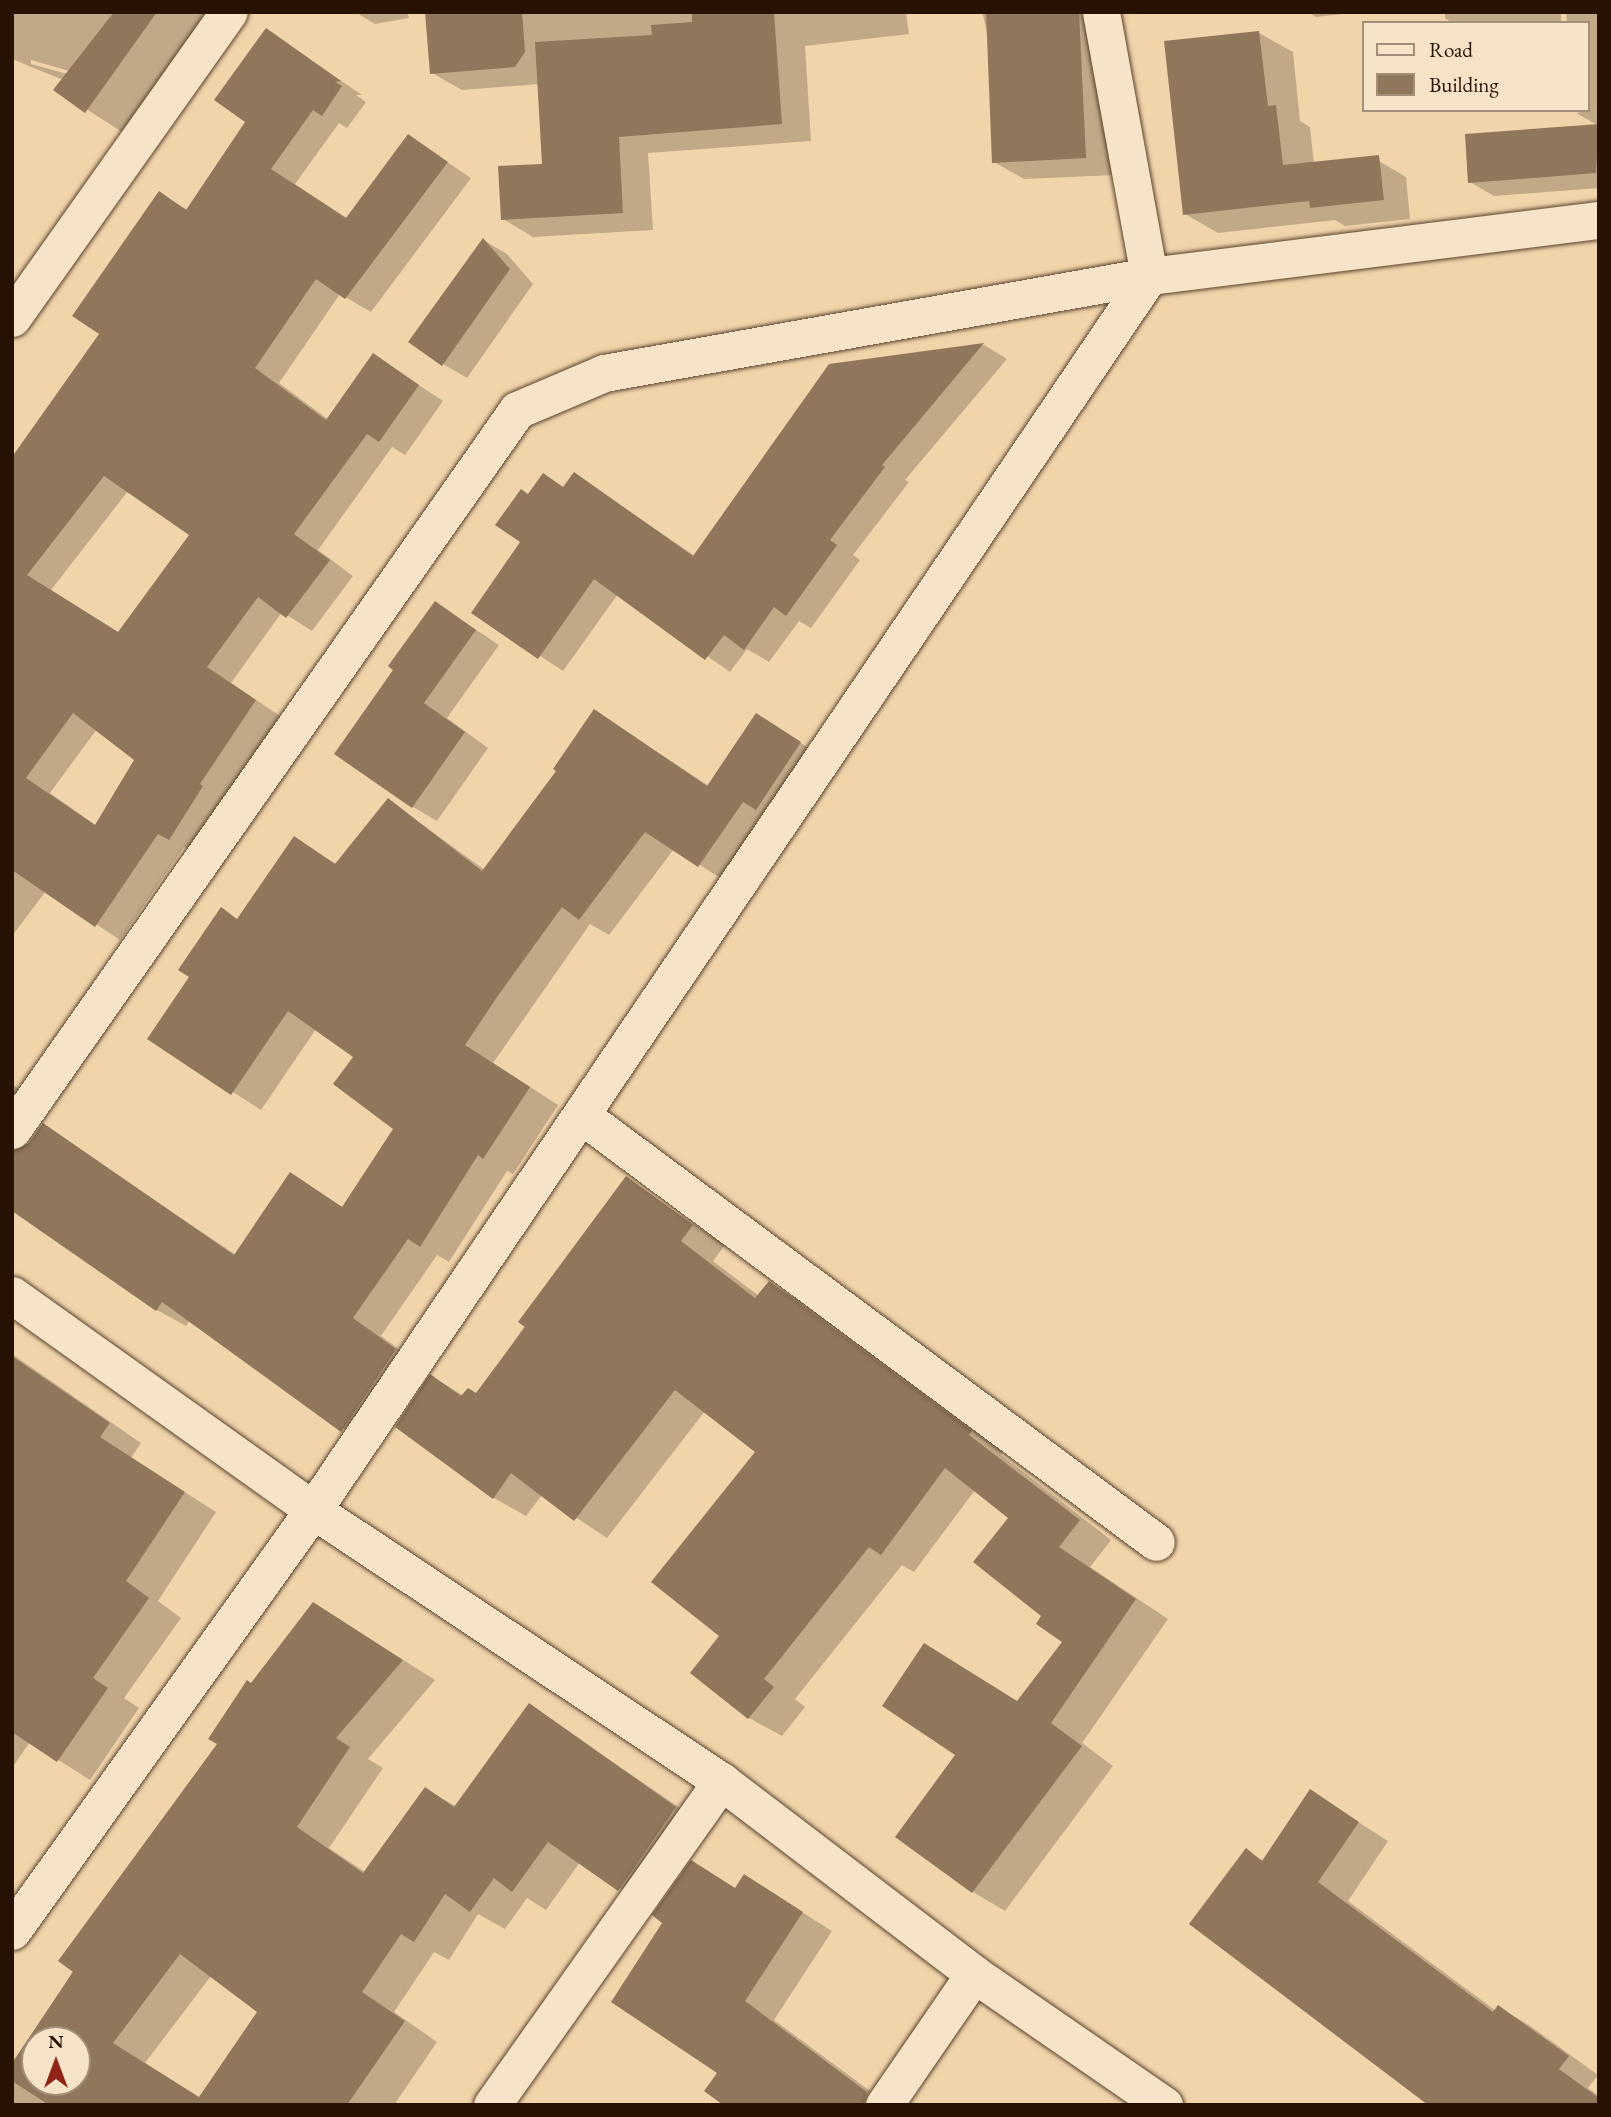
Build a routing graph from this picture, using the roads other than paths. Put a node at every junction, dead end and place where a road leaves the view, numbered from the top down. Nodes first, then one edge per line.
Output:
1 (229, 12) edge
2 (1101, 12) edge
3 (1599, 219) edge
4 (1149, 276) junction
5 (12, 318) edge
6 (581, 1115) junction
7 (12, 1130) edge
8 (12, 1295) edge
9 (313, 1510) junction
10 (1156, 1542) dead end
11 (721, 1781) junction
12 (12, 1931) edge
13 (974, 1974) junction
14 (492, 2105) edge
15 (884, 2105) edge
16 (1164, 2105) edge

1 - 5 street
2 - 4 street
3 - 4 street
4 - 6 street
4 - 7 street
6 - 9 street
6 - 10 street
8 - 9 street
9 - 11 street
9 - 12 street
11 - 13 street
11 - 14 street
13 - 15 street
13 - 16 street

